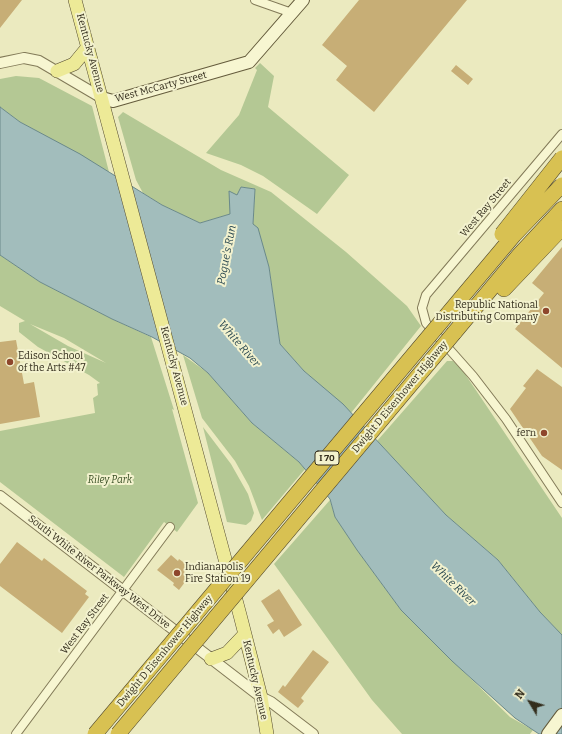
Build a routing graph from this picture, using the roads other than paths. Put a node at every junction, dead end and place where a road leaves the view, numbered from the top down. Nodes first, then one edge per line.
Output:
1 (75, 0) edge
2 (255, 0) edge
3 (303, 0) edge
4 (292, 13) junction
5 (88, 47) junction
6 (0, 63) edge
7 (57, 71) junction
8 (102, 98) junction
9 (562, 134) edge
10 (562, 158) edge
11 (562, 186) edge
12 (562, 209) edge
13 (562, 228) edge
14 (454, 333) junction
15 (389, 382) junction
16 (0, 496) edge
17 (562, 503) edge
18 (170, 527) dead end
19 (122, 590) junction
20 (245, 634) junction
21 (211, 659) junction
22 (261, 697) junction
23 (562, 715) edge
24 (16, 734) edge
25 (95, 734) edge
26 (118, 734) edge
27 (267, 734) edge
28 (313, 734) edge
29 (548, 734) edge

1 - 5 main road, Kentucky Avenue
2 - 4 street
3 - 4 main road, West McCarty Street
4 - 8 main road, West McCarty Street
5 - 7 main road
5 - 8 main road, Kentucky Avenue
6 - 7 street, West McCarty Street
7 - 8 street, West McCarty Street
8 - 20 main road, Kentucky Avenue
9 - 17 street, West Ray Street
10 - 15 highway, bridge
11 - 15 highway, Dwight D Eisenhower Highway / I 70, bridge
12 - 14 highway, Dwight D Eisenhower Highway / I 70
13 - 14 highway
14 - 26 highway, Dwight D Eisenhower Highway / I 70, bridge
15 - 25 highway, Dwight D Eisenhower Highway / I 70, bridge
16 - 19 street, South White River Parkway West Drive
18 - 19 street, West Ray Street
19 - 21 street, South White River Parkway West Drive
19 - 24 street, West Ray Street
20 - 21 main road
20 - 22 main road, Kentucky Avenue
21 - 22 street, South White River Parkway West Drive
22 - 27 main road, Kentucky Avenue
22 - 28 street, South White River Parkway West Drive
23 - 29 main road

